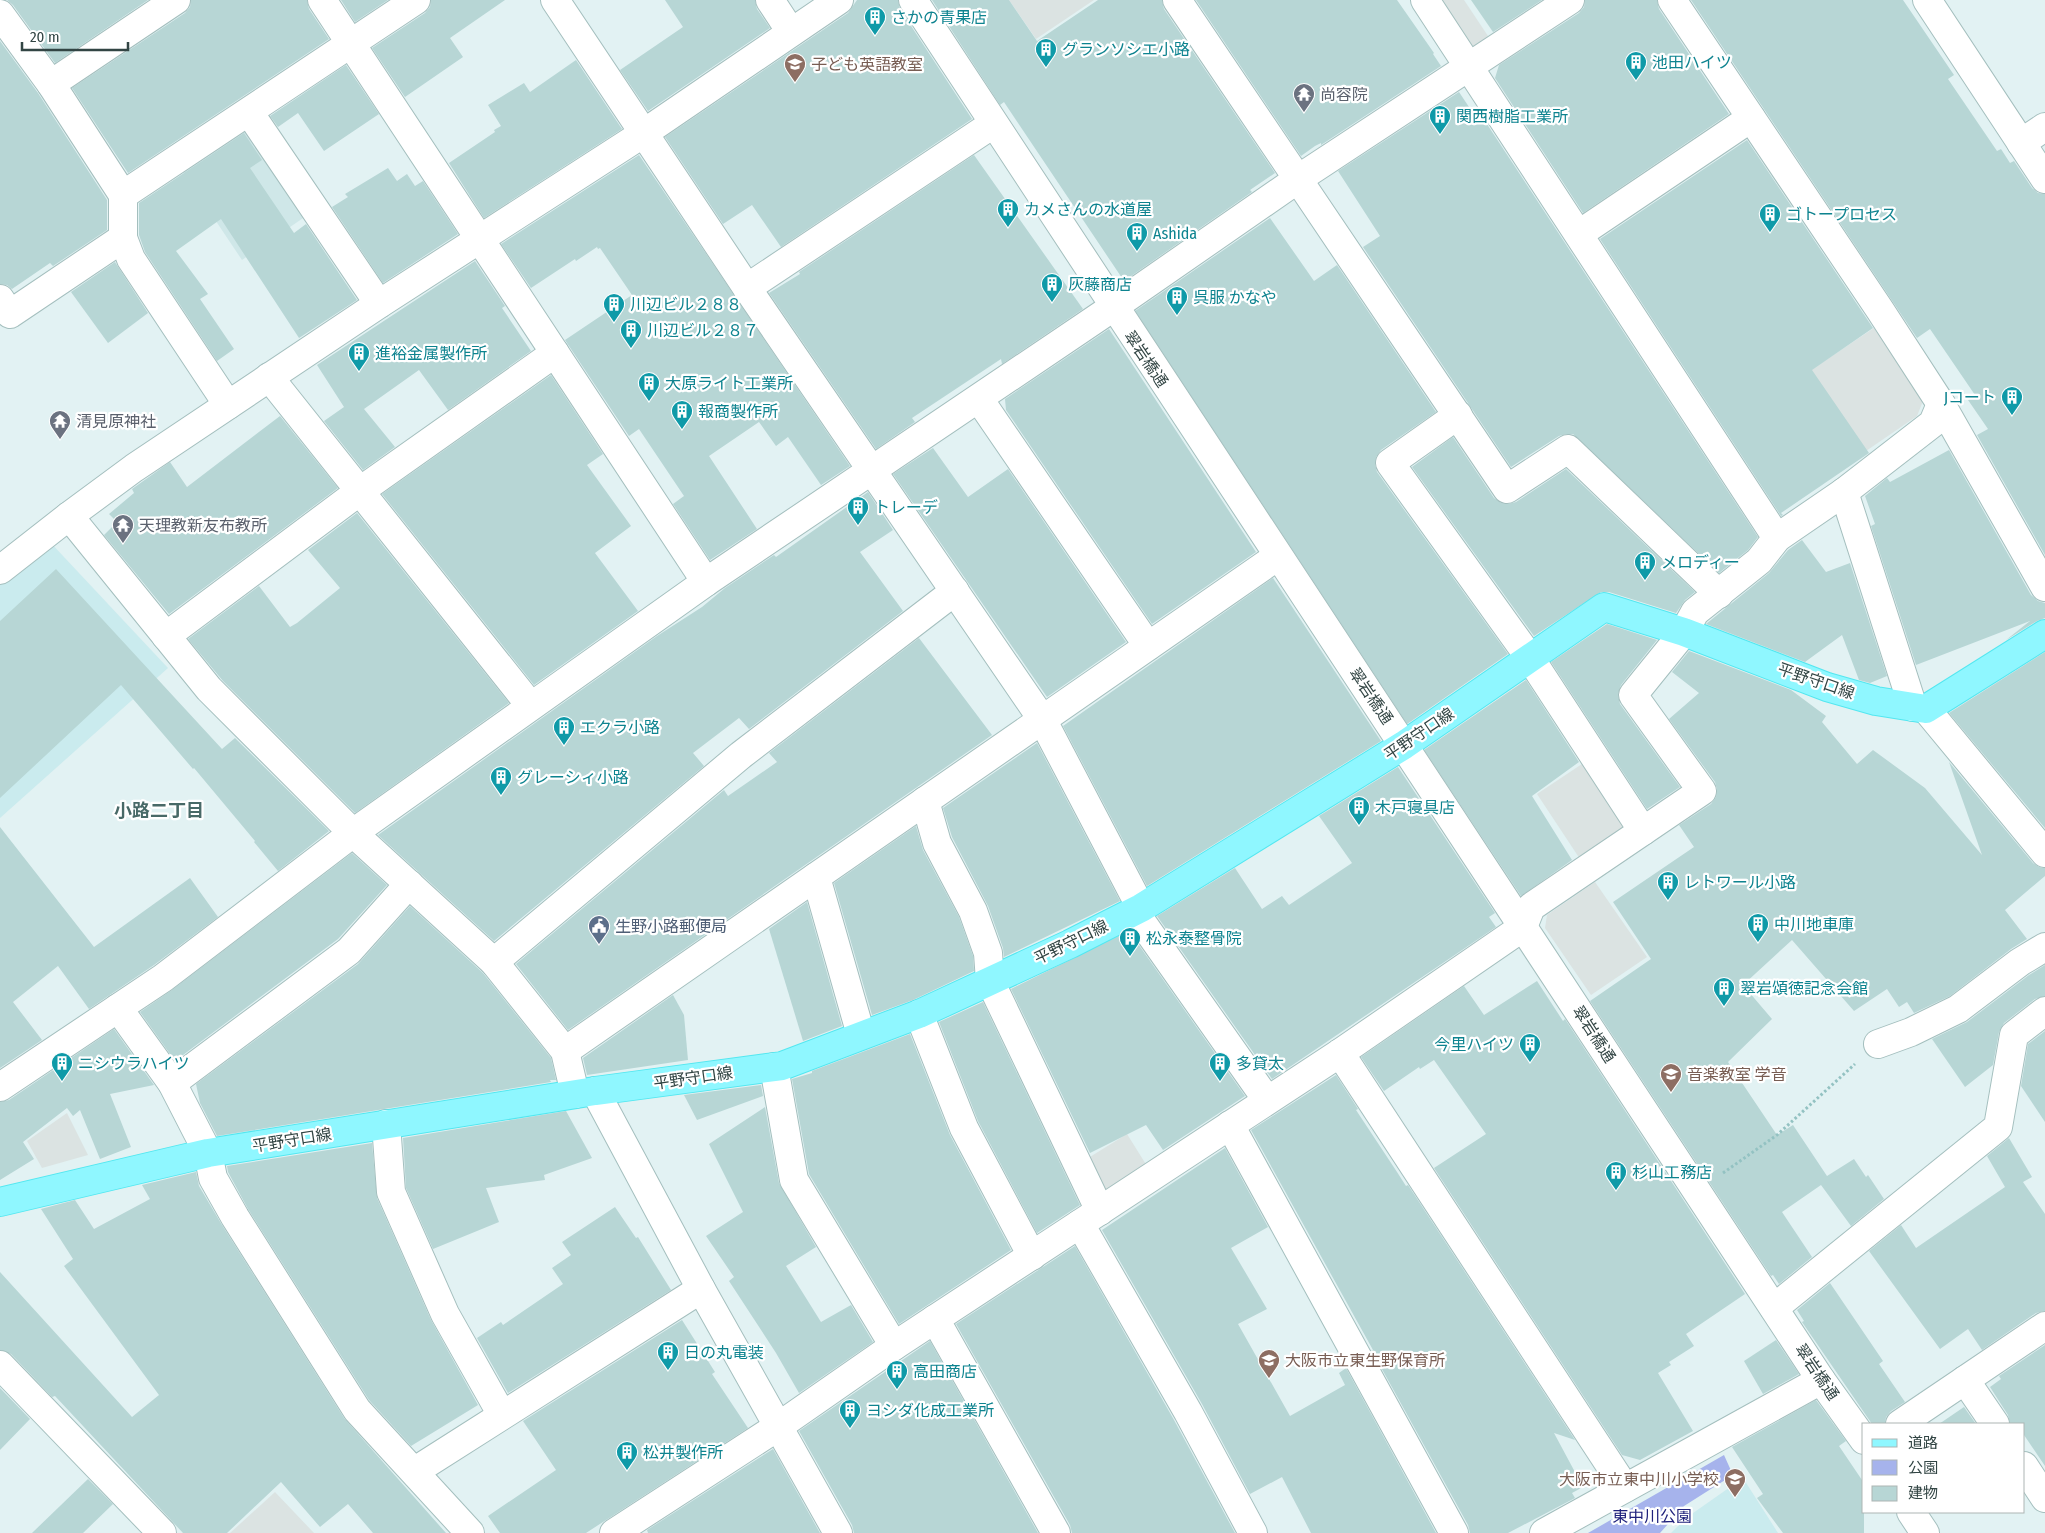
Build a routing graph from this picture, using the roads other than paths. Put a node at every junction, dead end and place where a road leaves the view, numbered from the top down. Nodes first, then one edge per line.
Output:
1 (176, 0) edge
2 (322, 0) edge
3 (416, 0) edge
4 (556, 0) edge
5 (770, 0) edge
6 (839, 0) edge
7 (913, 0) edge
8 (1177, 0) edge
9 (1425, 0) edge
10 (1570, 0) edge
11 (1672, 0) edge
12 (1927, 0) edge
13 (0, 14) edge
14 (791, 32) junction
15 (351, 44) junction
16 (1469, 65) junction
17 (51, 84) junction
18 (249, 112) junction
19 (1751, 118) junction
20 (993, 124) junction
21 (2045, 127) edge
22 (644, 133) junction
23 (2021, 143) junction
24 (1298, 178) junction
25 (2045, 179) edge
26 (123, 195) junction
27 (1579, 234) junction
28 (123, 238) junction
29 (479, 240) junction
30 (746, 288) junction
31 (0, 299) edge
32 (379, 304) junction
33 (1112, 308) junction
34 (555, 353) junction
35 (269, 377) junction
36 (979, 399) junction
37 (1941, 404) junction
38 (228, 405) junction
39 (1458, 415) junction
40 (872, 471) junction
41 (360, 491) junction
42 (1844, 492) junction
43 (69, 516) junction
44 (1777, 538) junction
45 (1278, 556) junction
46 (0, 570) edge
47 (706, 582) junction
48 (2045, 588) edge
49 (955, 591) junction
50 (1719, 594) junction
51 (1684, 632) junction
52 (2045, 634) edge
53 (166, 636) junction
54 (1148, 646) junction
55 (1530, 658) junction
56 (530, 705) junction
57 (1920, 708) junction
58 (1042, 719) junction
59 (1404, 746) junction
60 (925, 801) junction
61 (1643, 831) junction
62 (353, 833) junction
63 (2045, 853) edge
64 (816, 877) junction
65 (409, 884) junction
66 (1138, 909) junction
67 (1523, 927) junction
68 (2045, 947) edge
69 (494, 962) junction
70 (990, 981) junction
71 (118, 1008) junction
72 (2045, 1011) edge
73 (919, 1014) junction
74 (861, 1035) junction
75 (1878, 1044) road end
76 (565, 1051) junction
77 (1340, 1053) junction
78 (774, 1067) junction
79 (172, 1083) junction
80 (0, 1088) edge
81 (585, 1092) junction
82 (1268, 1100) junction
83 (386, 1124) junction
84 (1230, 1125) junction
85 (208, 1153) junction
86 (0, 1202) edge
87 (1090, 1218) junction
88 (1032, 1256) junction
89 (702, 1289) junction
90 (1774, 1308) junction
91 (935, 1319) junction
92 (2045, 1326) edge
93 (894, 1346) junction
94 (0, 1365) edge
95 (1821, 1380) junction
96 (1965, 1380) junction
97 (502, 1415) junction
98 (1901, 1423) edge
99 (1995, 1423) edge
100 (779, 1426) junction
101 (1862, 1437) edge
102 (2025, 1468) edge
103 (414, 1471) junction
104 (1625, 1488) junction
105 (2045, 1498) edge
106 (1912, 1513) edge
107 (619, 1531) edge
108 (162, 1533) edge
109 (470, 1533) edge
110 (838, 1533) edge
111 (1056, 1533) edge
112 (1253, 1533) edge
113 (1454, 1533) edge
114 (1544, 1533) edge
115 (1925, 1533) edge

1 - 17 street
2 - 15 street
3 - 15 street
4 - 22 street
5 - 14 street
6 - 14 street
7 - 20 street, 翠岩橋通
8 - 24 street
9 - 16 street
10 - 16 street
11 - 19 street
12 - 23 street
13 - 17 street
14 - 22 street
15 - 18 street
15 - 29 street
16 - 24 street
16 - 27 street
17 - 26 street
18 - 26 street
18 - 32 street
19 - 27 street
19 - 37 street
20 - 30 street
20 - 33 street, 翠岩橋通
21 - 23 street
22 - 29 street
22 - 30 street
23 - 25 street
24 - 33 street
24 - 39 street
26 - 28 street
27 - 44 street
28 - 31 street
28 - 38 street
29 - 32 street
29 - 34 street
30 - 40 street
32 - 35 street
33 - 36 street
33 - 45 street, 翠岩橋通
34 - 41 street
34 - 47 street
35 - 38 street
35 - 41 street
36 - 40 street
36 - 54 street
37 - 42 street
37 - 48 street
38 - 43 street
39 - 50 street
39 - 55 street
40 - 47 street
40 - 49 street
41 - 53 street
41 - 56 street
42 - 44 street
42 - 57 street
43 - 46 street
43 - 53 street
44 - 50 street
45 - 54 street
45 - 59 street, 翠岩橋通
47 - 56 street
49 - 58 street
49 - 69 street
50 - 51 street
51 - 55 main road, 平野守口線
51 - 57 main road, 平野守口線
51 - 61 street
52 - 57 main road
53 - 62 street
54 - 58 street
55 - 59 main road, 平野守口線
55 - 61 street
56 - 62 street
57 - 63 street
58 - 60 street
58 - 66 street
59 - 66 main road, 平野守口線
59 - 67 street, 翠岩橋通
60 - 64 street
60 - 70 street
61 - 67 street
62 - 65 street
62 - 71 street
64 - 74 street
64 - 76 street
65 - 69 street
65 - 79 street
66 - 70 main road, 平野守口線
66 - 82 street
67 - 77 street
67 - 90 street, 翠岩橋通
68 - 75 street
69 - 76 street
70 - 73 main road, 平野守口線
70 - 87 street
71 - 79 street
71 - 80 street
72 - 90 street
73 - 74 main road, 平野守口線
73 - 88 street
74 - 78 main road, 平野守口線
76 - 81 street
77 - 82 street
77 - 104 street
78 - 81 main road, 平野守口線
78 - 93 street
79 - 85 street
81 - 83 main road, 平野守口線
81 - 89 street
82 - 84 street
83 - 85 main road, 平野守口線
83 - 97 street
84 - 87 street
84 - 113 street
85 - 86 main road, 平野守口線
85 - 103 street
87 - 88 street
87 - 112 street
88 - 91 street
89 - 97 street
89 - 100 street
90 - 95 street, 翠岩橋通
91 - 93 street
91 - 111 street
92 - 96 street
93 - 100 street
94 - 108 street
95 - 101 street, 翠岩橋通
95 - 104 street
96 - 98 street
96 - 99 street
97 - 103 street
100 - 107 street
100 - 110 street
102 - 105 street
103 - 109 street
104 - 114 street
106 - 115 street

